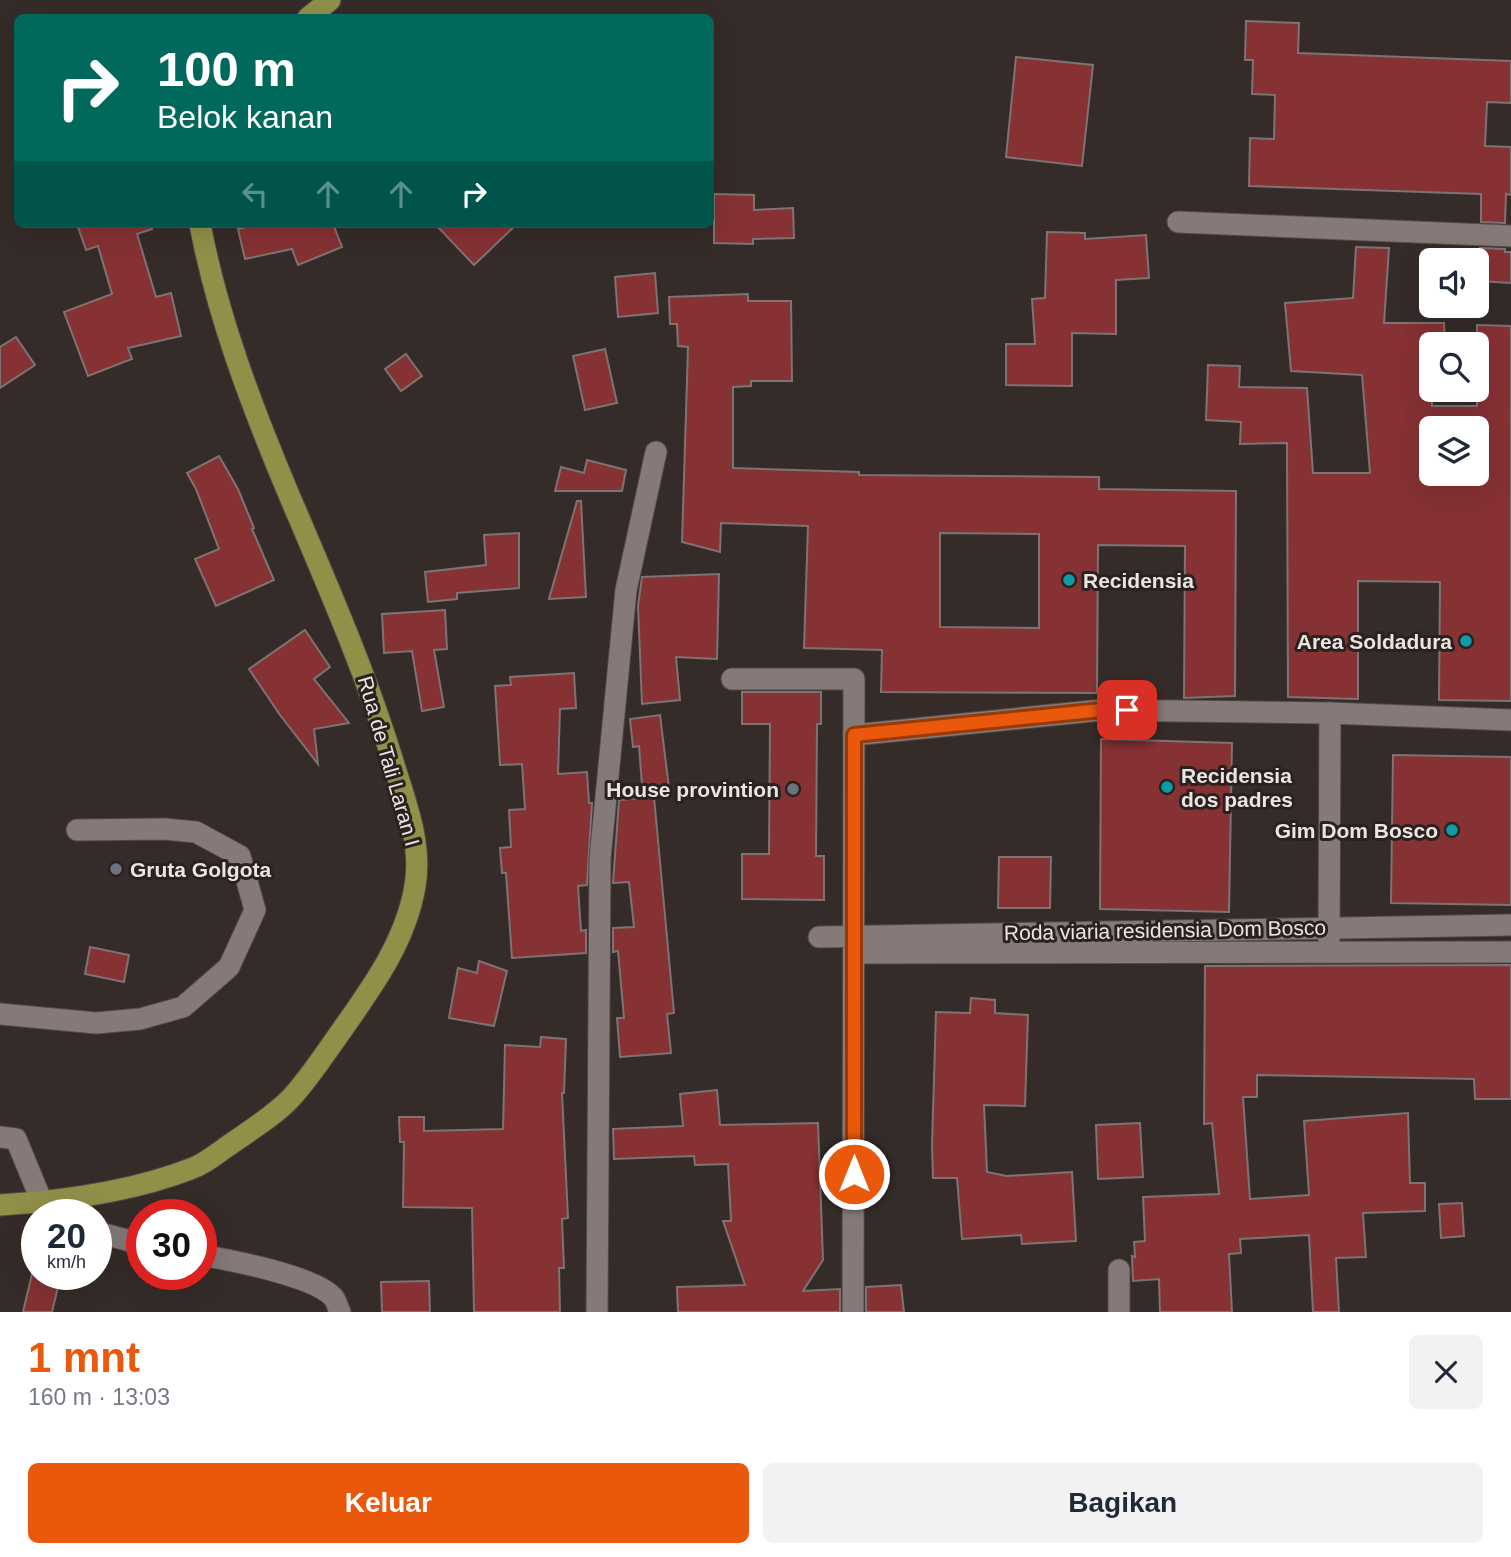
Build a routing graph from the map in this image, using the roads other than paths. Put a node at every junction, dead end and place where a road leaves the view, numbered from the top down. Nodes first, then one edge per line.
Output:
1 (330, 0) edge
2 (313, 14) edge
3 (1178, 222) dead end
4 (201, 228) edge
5 (1511, 236) edge
6 (656, 452) dead end
7 (732, 679) dead end
8 (1329, 713) junction
9 (1511, 720) edge
10 (854, 735) junction
11 (77, 830) dead end
12 (1511, 925) edge
13 (1329, 927) junction
14 (819, 937) dead end
15 (854, 945) junction
16 (1511, 952) edge
17 (1329, 953) junction
18 (0, 1014) edge
19 (0, 1137) edge
20 (41, 1199) edge
21 (59, 1199) edge
22 (21, 1204) edge
23 (0, 1205) edge
24 (217, 1258) edge
25 (1119, 1270) dead end
26 (340, 1312) edge
27 (597, 1312) edge
28 (853, 1312) edge
29 (1119, 1312) edge

1 - 2 main road
3 - 5 street
4 - 21 main road, Rua de Tali Laran I
6 - 27 street
7 - 10 street
8 - 9 street
8 - 10 street
8 - 13 street
10 - 15 street
11 - 18 street
12 - 13 street, Roda viaria residensia Dom Bosco
13 - 15 street, Roda viaria residensia Dom Bosco
13 - 17 street
14 - 15 street, Roda viaria residensia Dom Bosco
15 - 17 street
15 - 28 street
16 - 17 street
19 - 20 street
22 - 23 main road, Rua de Tali Laran I
24 - 26 street
25 - 29 street

